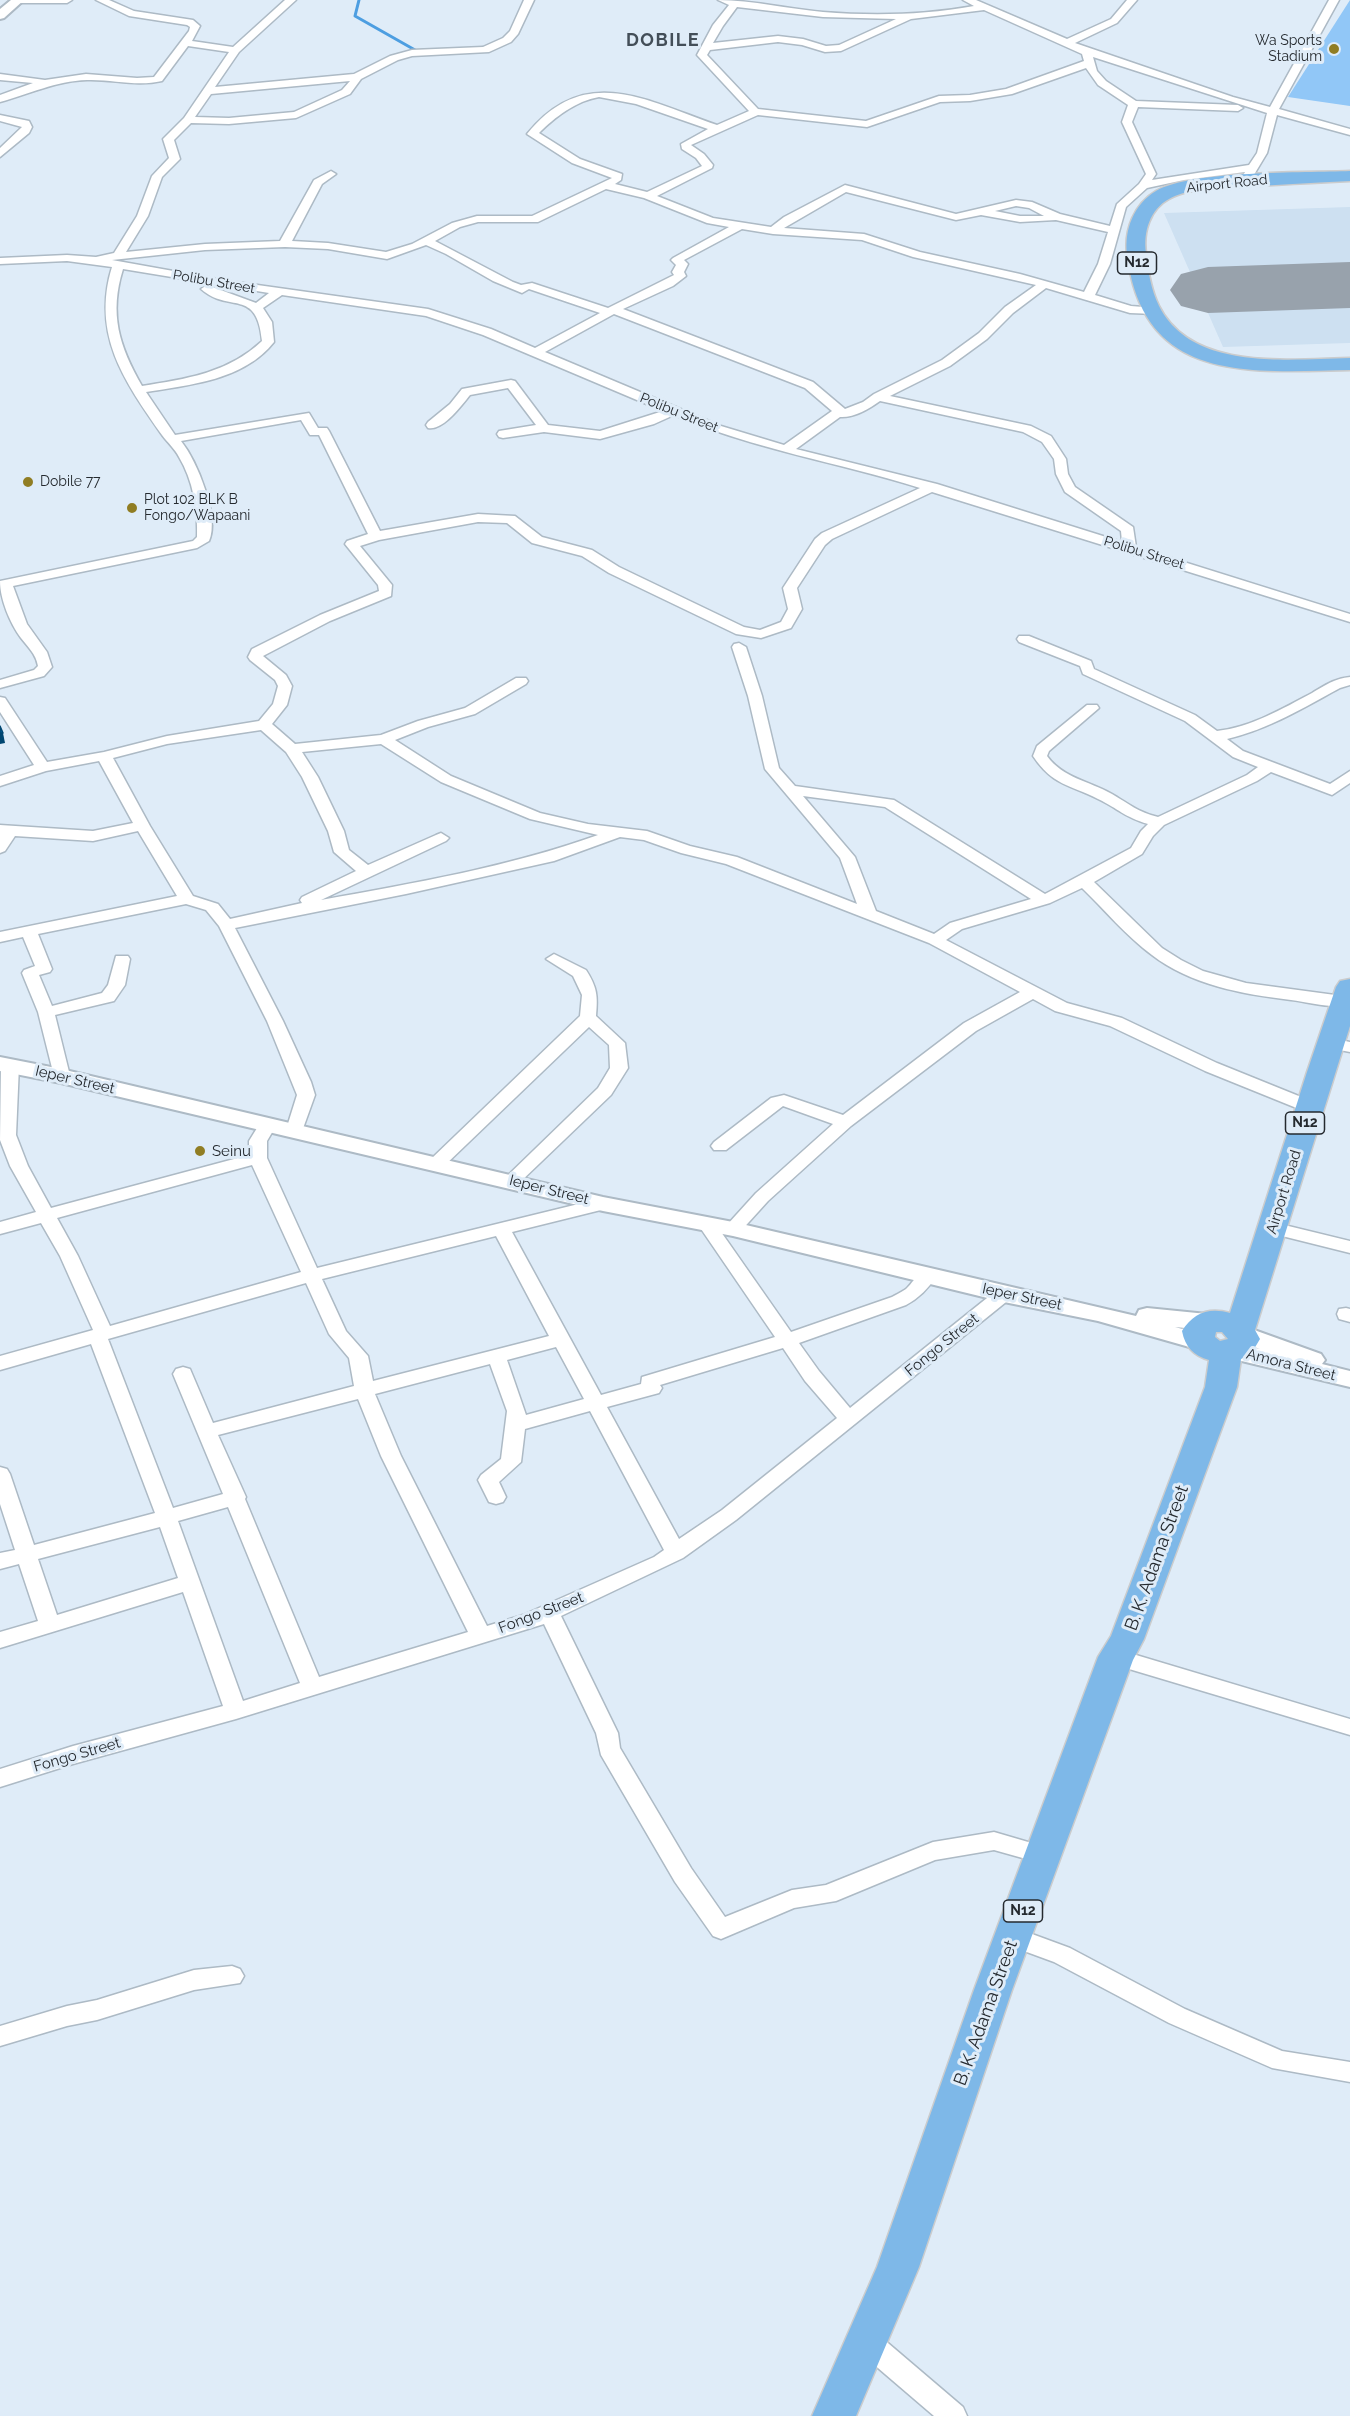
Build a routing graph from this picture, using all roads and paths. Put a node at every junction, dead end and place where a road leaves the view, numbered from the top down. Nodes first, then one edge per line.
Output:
1 (67, 0) edge
2 (101, 0) edge
3 (291, 0) edge
4 (529, 0) edge
5 (723, 0) edge
6 (968, 0) edge
7 (1132, 0) edge
8 (1334, 0) edge
9 (735, 3) junction
10 (7, 7) edge
11 (986, 8) junction
12 (964, 12) junction
13 (910, 16) junction
14 (1001, 16) junction
15 (186, 43) junction
16 (1065, 44) junction
17 (708, 47) junction
18 (235, 50) junction
19 (1088, 57) junction
20 (0, 77) edge
21 (356, 77) junction
22 (45, 82) junction
23 (206, 91) junction
24 (0, 99) edge
25 (1134, 105) junction
26 (1273, 111) junction
27 (756, 112) junction
28 (0, 118) edge
29 (188, 120) junction
30 (719, 129) junction
31 (1350, 132) edge
32 (0, 154) edge
33 (331, 174) dead end
34 (1249, 174) junction
35 (1350, 176) edge
36 (604, 185) junction
37 (1143, 186) junction
38 (648, 196) junction
39 (981, 211) junction
40 (1056, 217) junction
41 (738, 227) junction
42 (1113, 230) junction
43 (773, 231) junction
44 (425, 241) junction
45 (285, 244) junction
46 (0, 261) edge
47 (119, 261) junction
48 (201, 280) junction
49 (1045, 284) junction
50 (279, 292) junction
51 (1089, 298) junction
52 (257, 307) junction
53 (612, 311) junction
54 (1151, 311) junction
55 (534, 353) junction
56 (1350, 364) edge
57 (138, 390) junction
58 (878, 397) junction
59 (671, 412) junction
60 (843, 414) junction
61 (432, 425) dead end
62 (543, 428) junction
63 (503, 434) dead end
64 (172, 439) junction
65 (786, 450) junction
66 (932, 487) junction
67 (376, 536) junction
68 (1129, 549) junction
69 (3, 584) edge
70 (1350, 618) edge
71 (1024, 639) dead end
72 (739, 647) dead end
73 (520, 681) dead end
74 (1350, 681) edge
75 (0, 684) edge
76 (2, 707) edge
77 (1092, 708) dead end
78 (264, 725) junction
79 (1212, 736) junction
80 (384, 739) junction
81 (292, 749) junction
82 (104, 756) junction
83 (43, 767) junction
84 (1268, 767) junction
85 (1350, 776) edge
86 (0, 781) edge
87 (790, 790) junction
88 (1159, 822) junction
89 (142, 826) junction
90 (5, 830) edge
91 (622, 831) junction
92 (441, 838) dead end
93 (0, 848) edge
94 (366, 871) junction
95 (1084, 881) junction
96 (187, 898) junction
97 (1044, 900) junction
98 (868, 912) junction
99 (276, 913) junction
100 (226, 925) junction
101 (29, 931) junction
102 (0, 937) edge
103 (935, 940) junction
104 (122, 959) dead end
105 (554, 959) dead end
106 (1034, 991) junction
107 (1347, 994) edge
108 (46, 1012) junction
109 (588, 1017) junction
110 (1340, 1045) edge
111 (5, 1065) edge
112 (61, 1076) junction
113 (1310, 1107) junction
114 (845, 1122) junction
115 (268, 1124) junction
116 (295, 1130) junction
117 (720, 1146) dead end
118 (258, 1158) junction
119 (437, 1163) junction
120 (511, 1181) junction
121 (603, 1204) junction
122 (47, 1217) junction
123 (706, 1223) junction
124 (0, 1228) edge
125 (1272, 1228) junction
126 (733, 1229) junction
127 (502, 1230) junction
128 (1350, 1247) edge
129 (927, 1275) junction
130 (310, 1276) junction
131 (1004, 1294) junction
132 (101, 1334) junction
133 (1221, 1337) junction
134 (561, 1339) junction
135 (787, 1340) junction
136 (496, 1356) junction
137 (0, 1363) edge
138 (183, 1374) dead end
139 (1350, 1378) edge
140 (365, 1392) junction
141 (596, 1404) junction
142 (849, 1420) junction
143 (514, 1425) junction
144 (208, 1431) junction
145 (0, 1474) edge
146 (236, 1497) junction
147 (496, 1497) dead end
148 (166, 1516) junction
149 (676, 1553) junction
150 (27, 1554) junction
151 (0, 1561) edge
152 (190, 1582) junction
153 (549, 1612) junction
154 (50, 1626) junction
155 (481, 1636) junction
156 (0, 1640) edge
157 (1116, 1657) junction
158 (313, 1688) junction
159 (236, 1711) junction
160 (1350, 1726) edge
161 (0, 1778) edge
162 (1044, 1855) junction
163 (1014, 1936) junction
164 (232, 1976) dead end
165 (0, 2036) edge
166 (1350, 2073) edge
167 (866, 2341) junction
168 (834, 2416) edge
169 (954, 2416) edge

1 - 10 street
2 - 15 street
3 - 18 street
4 - 21 street
5 - 9 street
6 - 11 street
7 - 16 street
8 - 26 street
9 - 13 street
9 - 17 street
11 - 12 street
11 - 14 street
12 - 13 street
12 - 14 street
13 - 17 street
14 - 16 street
15 - 18 street
15 - 22 street
16 - 19 street
17 - 27 street
18 - 23 street
19 - 25 street
19 - 26 street
19 - 27 street
20 - 22 street
21 - 23 street
21 - 29 street
22 - 24 street
23 - 29 street
25 - 26 street
25 - 37 street
26 - 31 street
26 - 34 street
27 - 30 street
28 - 32 street
29 - 47 street
30 - 36 street
30 - 38 street
33 - 45 street
34 - 35 highway, Airport Road / N12
34 - 37 street
34 - 54 highway, Airport Road / N12
36 - 38 street
36 - 44 street
37 - 42 street
38 - 41 street
39 - 40 street
39 - 40 street
39 - 43 street
40 - 42 street
41 - 43 street
41 - 53 street
42 - 51 street
43 - 49 street
44 - 45 street
44 - 53 street
45 - 47 street
46 - 47 street, Polibu Street
47 - 48 street, Polibu Street
47 - 57 street
48 - 50 street, Polibu Street
48 - 52 street
49 - 51 street
49 - 58 street
50 - 52 street
50 - 55 street, Polibu Street
51 - 54 street
52 - 57 street
53 - 55 street
53 - 60 street
54 - 56 highway, Airport Road / N12
55 - 59 street, Polibu Street
57 - 64 street
58 - 60 street
58 - 68 street
59 - 62 street
59 - 65 street, Polibu Street
60 - 65 street
61 - 62 street
62 - 63 street
64 - 67 street
64 - 69 street
65 - 66 street, Polibu Street
66 - 67 street
66 - 68 street, Polibu Street
67 - 78 street
68 - 70 street, Polibu Street
69 - 75 street
71 - 79 street
72 - 87 street
73 - 80 street
74 - 79 street
76 - 83 street
77 - 88 street
78 - 81 street
78 - 82 street
79 - 84 street
80 - 81 street
80 - 91 street
81 - 94 street
82 - 83 street
82 - 89 street
83 - 86 street
84 - 85 street
84 - 88 street
87 - 97 street
87 - 98 street
88 - 95 street
89 - 90 street
89 - 96 street
90 - 93 street
91 - 98 street
91 - 99 street
92 - 94 street
94 - 99 street
95 - 97 street
95 - 107 street
96 - 100 street
96 - 101 street
97 - 103 street
98 - 103 street
99 - 100 street
100 - 116 street
101 - 102 street
101 - 108 street
103 - 106 street
104 - 108 street
105 - 109 street
106 - 113 street
106 - 114 street
107 - 110 highway, Airport Road / N12
108 - 112 street
109 - 119 street
109 - 120 street
110 - 113 highway, Airport Road / N12
111 - 112 street, Ieper Street
111 - 122 street
112 - 115 street, Ieper Street
113 - 125 highway, Airport Road / N12
114 - 117 street
114 - 126 street
115 - 116 street, Ieper Street
115 - 118 street
116 - 119 street, Ieper Street
118 - 122 street
118 - 130 street
119 - 120 street, Ieper Street
120 - 121 street, Ieper Street
121 - 123 street, Ieper Street
121 - 127 street
122 - 124 street
122 - 132 street
123 - 126 street, Ieper Street
123 - 135 street
125 - 128 street
125 - 133 highway, Airport Road / N12
126 - 129 street, Ieper Street
127 - 130 street
127 - 134 street
129 - 131 street, Ieper Street
129 - 135 street
130 - 132 street
130 - 140 street
131 - 133 street, Ieper Street
131 - 142 street, Fongo Street
132 - 137 street
132 - 148 street
133 - 139 street, Amora Street
133 - 157 highway, B. K. Adama Street / N12
134 - 136 street
134 - 141 street
135 - 141 street
135 - 142 street
136 - 140 street
136 - 143 street
138 - 144 street
140 - 144 street
140 - 155 street
141 - 143 street
141 - 149 street
142 - 149 street, Fongo Street
143 - 147 street
144 - 146 street
145 - 150 street
146 - 148 street
146 - 158 street
148 - 150 street
148 - 152 street
149 - 153 street, Fongo Street
150 - 151 street
150 - 154 street
152 - 154 street
152 - 159 street
153 - 155 street, Fongo Street
153 - 162 street
154 - 156 street
155 - 158 street, Fongo Street
157 - 160 street
157 - 162 highway, B. K. Adama Street / N12
158 - 159 street, Fongo Street
159 - 161 street, Fongo Street
162 - 163 highway, B. K. Adama Street / N12
163 - 166 street
163 - 167 highway, B. K. Adama Street / N12
164 - 165 street
167 - 168 highway, B. K. Adama Street / N12
167 - 169 street

